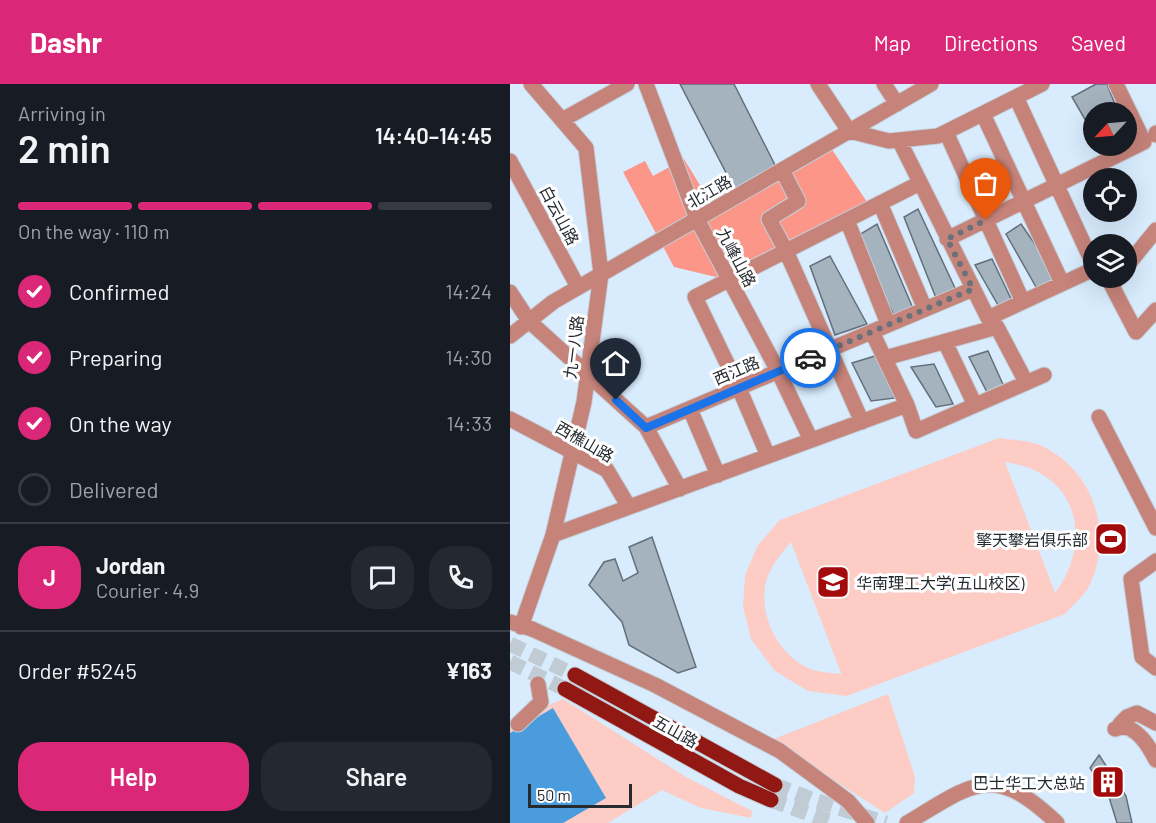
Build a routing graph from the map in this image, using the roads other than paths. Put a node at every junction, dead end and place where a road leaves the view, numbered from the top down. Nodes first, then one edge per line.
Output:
1 (531, 84) edge
2 (627, 84) edge
3 (646, 84) edge
4 (818, 84) edge
5 (884, 84) edge
6 (931, 84) edge
7 (1042, 84) edge
8 (1116, 84) edge
9 (1016, 97) junction
10 (897, 104) junction
11 (983, 114) junction
12 (562, 120) junction
13 (849, 131) junction
14 (946, 132) junction
15 (898, 140) junction
16 (510, 161) edge
17 (783, 170) junction
18 (920, 183) junction
19 (1057, 185) junction
20 (1023, 202) junction
21 (880, 203) junction
22 (697, 219) junction
23 (847, 220) junction
24 (986, 220) junction
25 (1156, 230) edge
26 (947, 239) junction
27 (1083, 243) edge
28 (786, 251) junction
29 (1137, 253) edge
30 (1083, 272) edge
31 (601, 274) junction
32 (729, 279) junction
33 (1062, 283) junction
34 (578, 287) junction
35 (1113, 288) edge
36 (973, 289) junction
37 (510, 292) edge
38 (1023, 302) junction
39 (925, 309) junction
40 (1154, 318) edge
41 (529, 321) junction
42 (888, 324) junction
43 (872, 332) junction
44 (510, 336) edge
45 (945, 342) junction
46 (829, 350) junction
47 (885, 358) junction
48 (778, 371) junction
49 (588, 373) junction
50 (1044, 375) dead end
51 (1026, 382) junction
52 (739, 388) junction
53 (907, 405) junction
54 (975, 405) junction
55 (690, 409) junction
56 (1099, 417) dead end
57 (510, 420) edge
58 (862, 422) junction
59 (646, 428) junction
60 (811, 440) junction
61 (572, 452) junction
62 (768, 456) junction
63 (718, 475) junction
64 (680, 489) junction
65 (629, 507) junction
66 (1156, 528) edge
67 (553, 535) junction
68 (1156, 561) edge
69 (516, 625) edge
70 (1156, 668) edge
71 (574, 675) tunnel mouth
72 (538, 684) dead end
73 (565, 689) tunnel mouth
74 (1156, 723) edge
75 (518, 724) dead end
76 (1156, 760) edge
77 (1039, 806) junction
78 (867, 823) edge
79 (907, 823) edge
80 (1051, 823) edge
81 (1057, 823) edge

1 - 12 street, 九一八路
2 - 12 street
3 - 22 street, 九峰山路
4 - 13 street
5 - 10 street
6 - 10 street, 北江路
7 - 9 street
8 - 19 street
9 - 11 street
9 - 19 street
10 - 13 street, 北江路
11 - 14 street
11 - 20 street
12 - 31 street, 九一八路
13 - 15 street
13 - 17 street, 北江路
14 - 15 street
14 - 24 street
15 - 18 street
16 - 34 street, 白云山路
17 - 22 street, 北江路
17 - 28 street
18 - 21 street
18 - 26 street
19 - 20 street
19 - 27 street
20 - 24 street
20 - 33 street
21 - 23 street
21 - 39 street
22 - 31 street, 北江路
22 - 32 street, 九峰山路
23 - 28 street
23 - 42 street
24 - 26 street
24 - 38 street
25 - 29 street
26 - 36 street
28 - 32 street
28 - 46 street
30 - 33 street
31 - 34 street, 北江路
31 - 49 street, 九一八路
32 - 48 street, 九峰山路
32 - 52 street
33 - 38 street
34 - 41 street, 北江路
35 - 40 street
36 - 38 street
36 - 39 street, 西江路
37 - 41 street
39 - 42 street, 西江路
41 - 44 street, 北江路
41 - 49 street
42 - 43 street, 西江路
43 - 46 street, 西江路
43 - 47 street
45 - 47 street
45 - 51 street
45 - 54 street
46 - 48 street, 西江路
46 - 58 street
47 - 53 street
48 - 52 street, 西江路
48 - 60 street, 九峰山路
49 - 59 street
49 - 61 street, 九一八路
50 - 51 street
51 - 54 street
52 - 55 street, 西江路
52 - 62 street
53 - 54 street
53 - 58 street
55 - 59 street, 西江路
55 - 63 street
56 - 66 street
57 - 61 street, 西樵山路
58 - 60 street
59 - 64 street
60 - 62 street
61 - 65 street, 西樵山路
61 - 67 street, 九一八路
62 - 63 street
63 - 64 street
64 - 65 street
65 - 67 street
67 - 69 street, 九一八路
68 - 70 street
69 - 78 street
71 - 73 main road, 五山路
72 - 75 street
74 - 76 street
77 - 79 street
77 - 80 street
77 - 81 street

